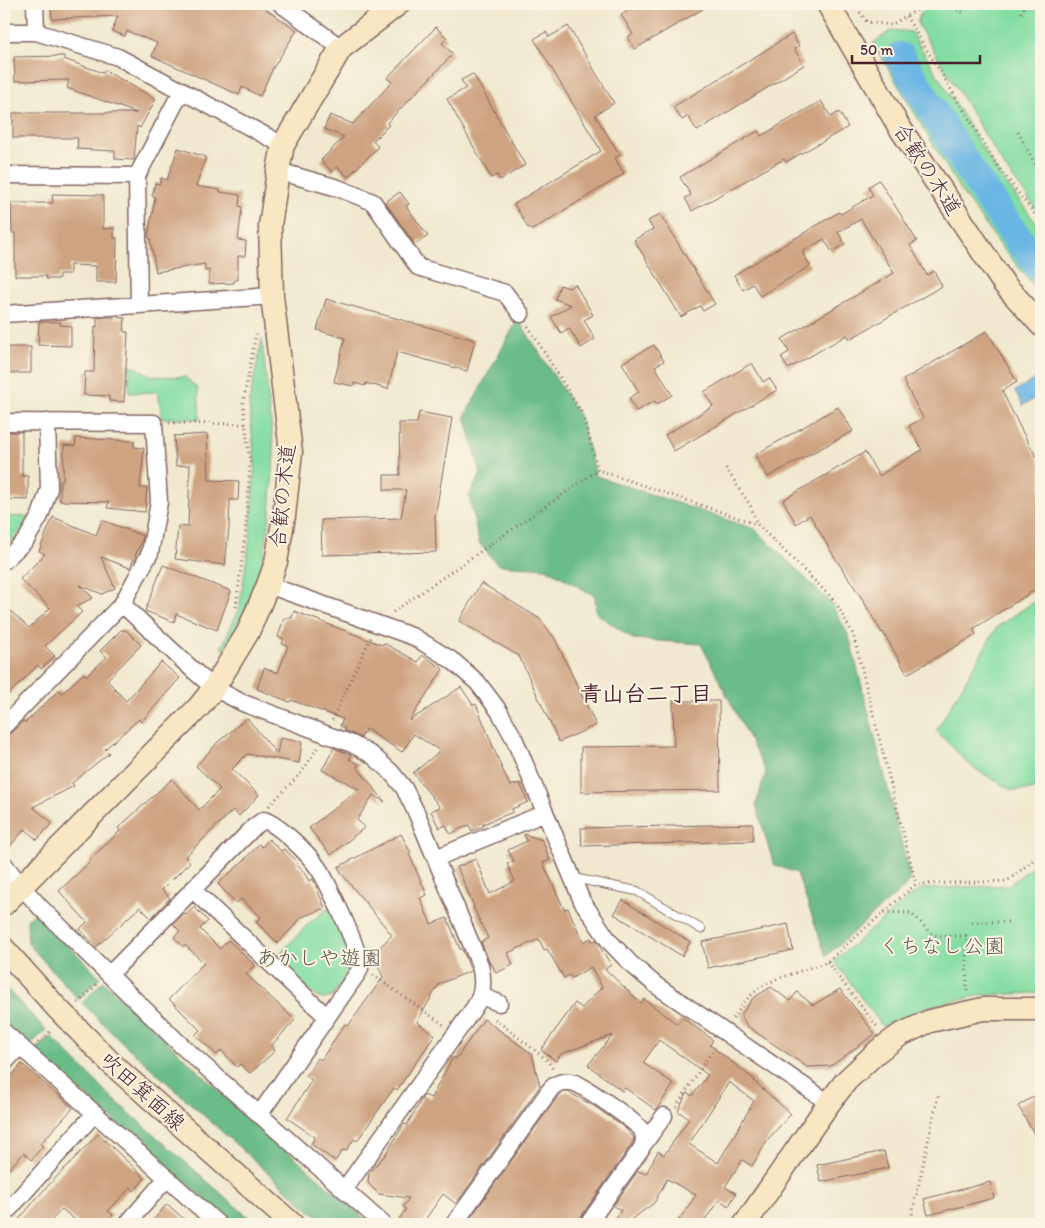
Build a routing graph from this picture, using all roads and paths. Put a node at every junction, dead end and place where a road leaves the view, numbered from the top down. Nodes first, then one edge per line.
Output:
1 (35, 4) edge
2 (282, 4) edge
3 (398, 4) edge
4 (828, 4) edge
5 (854, 4) edge
6 (927, 4) edge
7 (950, 4) edge
8 (1026, 4) edge
9 (964, 13) dead end
10 (1021, 13) dead end
11 (906, 16) junction
12 (4, 32) edge
13 (36, 32) junction
14 (341, 48) junction
15 (182, 90) junction
16 (1018, 132) dead end
17 (283, 145) junction
18 (278, 171) junction
19 (1041, 173) edge
20 (4, 176) edge
21 (137, 176) junction
22 (4, 201) edge
23 (1041, 222) edge
24 (272, 296) junction
25 (139, 305) junction
26 (4, 314) edge
27 (521, 314) joint
28 (1041, 325) edge
29 (254, 342) dead end
30 (4, 422) edge
31 (47, 422) junction
32 (154, 423) junction
33 (245, 424) junction
34 (726, 468) dead end
35 (598, 470) junction
36 (757, 524) junction
37 (4, 561) edge
38 (268, 586) junction
39 (122, 604) junction
40 (236, 609) dead end
41 (380, 624) junction
42 (214, 688) junction
43 (4, 726) edge
44 (324, 734) junction
45 (545, 813) junction
46 (264, 820) junction
47 (1041, 854) edge
48 (436, 858) junction
49 (4, 864) edge
50 (572, 878) junction
51 (916, 884) junction
52 (21, 886) junction
53 (193, 890) junction
54 (4, 904) edge
55 (884, 912) junction
56 (972, 922) dead end
57 (1011, 922) dead end
58 (701, 929) dead end
59 (4, 949) edge
60 (827, 962) junction
61 (360, 967) junction
62 (109, 975) junction
63 (967, 986) dead end
64 (478, 1001) junction
65 (499, 1003) dead end
66 (78, 1004) dead end
67 (1041, 1009) edge
68 (327, 1017) junction
69 (725, 1031) junction
70 (4, 1032) edge
71 (882, 1032) dead end
72 (456, 1033) junction
73 (19, 1047) junction
74 (4, 1063) edge
75 (560, 1082) junction
76 (938, 1096) dead end
77 (829, 1103) junction
78 (95, 1113) junction
79 (259, 1115) junction
80 (664, 1116) joint
81 (643, 1145) junction
82 (166, 1179) junction
83 (344, 1190) junction
84 (4, 1215) edge
85 (127, 1224) edge
86 (218, 1224) edge
87 (292, 1224) edge
88 (383, 1224) edge
89 (454, 1224) edge
90 (588, 1224) edge
91 (744, 1224) edge
92 (910, 1224) edge

1 - 13 street
2 - 14 street
3 - 14 street, 合歓の木道
4 - 28 street, 合歓の木道
5 - 11 path
6 - 11 path
7 - 9 path
8 - 10 path
11 - 23 path
12 - 13 street
13 - 15 street
14 - 17 street, 合歓の木道
15 - 17 street
15 - 21 street
16 - 19 path
17 - 18 street, 合歓の木道
18 - 24 street, 合歓の木道
18 - 27 street
20 - 21 street
21 - 25 street
22 - 26 path
24 - 25 street
24 - 38 street, 合歓の木道
25 - 26 street
27 - 35 path
29 - 33 path
30 - 31 street
31 - 32 street
31 - 37 street
32 - 33 path
32 - 39 street
33 - 40 path
34 - 36 path
35 - 36 path
35 - 41 path
36 - 51 path
38 - 41 street
38 - 42 street, 合歓の木道
39 - 42 street
39 - 43 street
41 - 44 path
41 - 45 street
42 - 44 street
42 - 52 street, 合歓の木道
44 - 46 path
44 - 48 street
45 - 48 street
45 - 50 street
46 - 53 street
46 - 61 street
47 - 51 path
48 - 64 street
49 - 52 street
50 - 58 lane
50 - 69 street
51 - 55 path
52 - 54 street, 合歓の木道
52 - 62 street
53 - 62 street
53 - 68 street
55 - 60 path
55 - 63 path
56 - 57 path
59 - 87 street, 吹田箕面線
60 - 69 path
60 - 71 path
61 - 68 street
61 - 72 path
62 - 66 path
62 - 79 street
64 - 65 street
64 - 72 street
64 - 75 path
67 - 77 street
68 - 79 street
69 - 77 street
69 - 80 path
70 - 73 street
72 - 83 street
73 - 74 street
73 - 78 street
75 - 81 street
75 - 89 street
76 - 92 path
77 - 91 street
78 - 82 street
78 - 84 street
79 - 83 street
80 - 81 street
81 - 90 street
82 - 85 street
82 - 86 street
83 - 88 street

